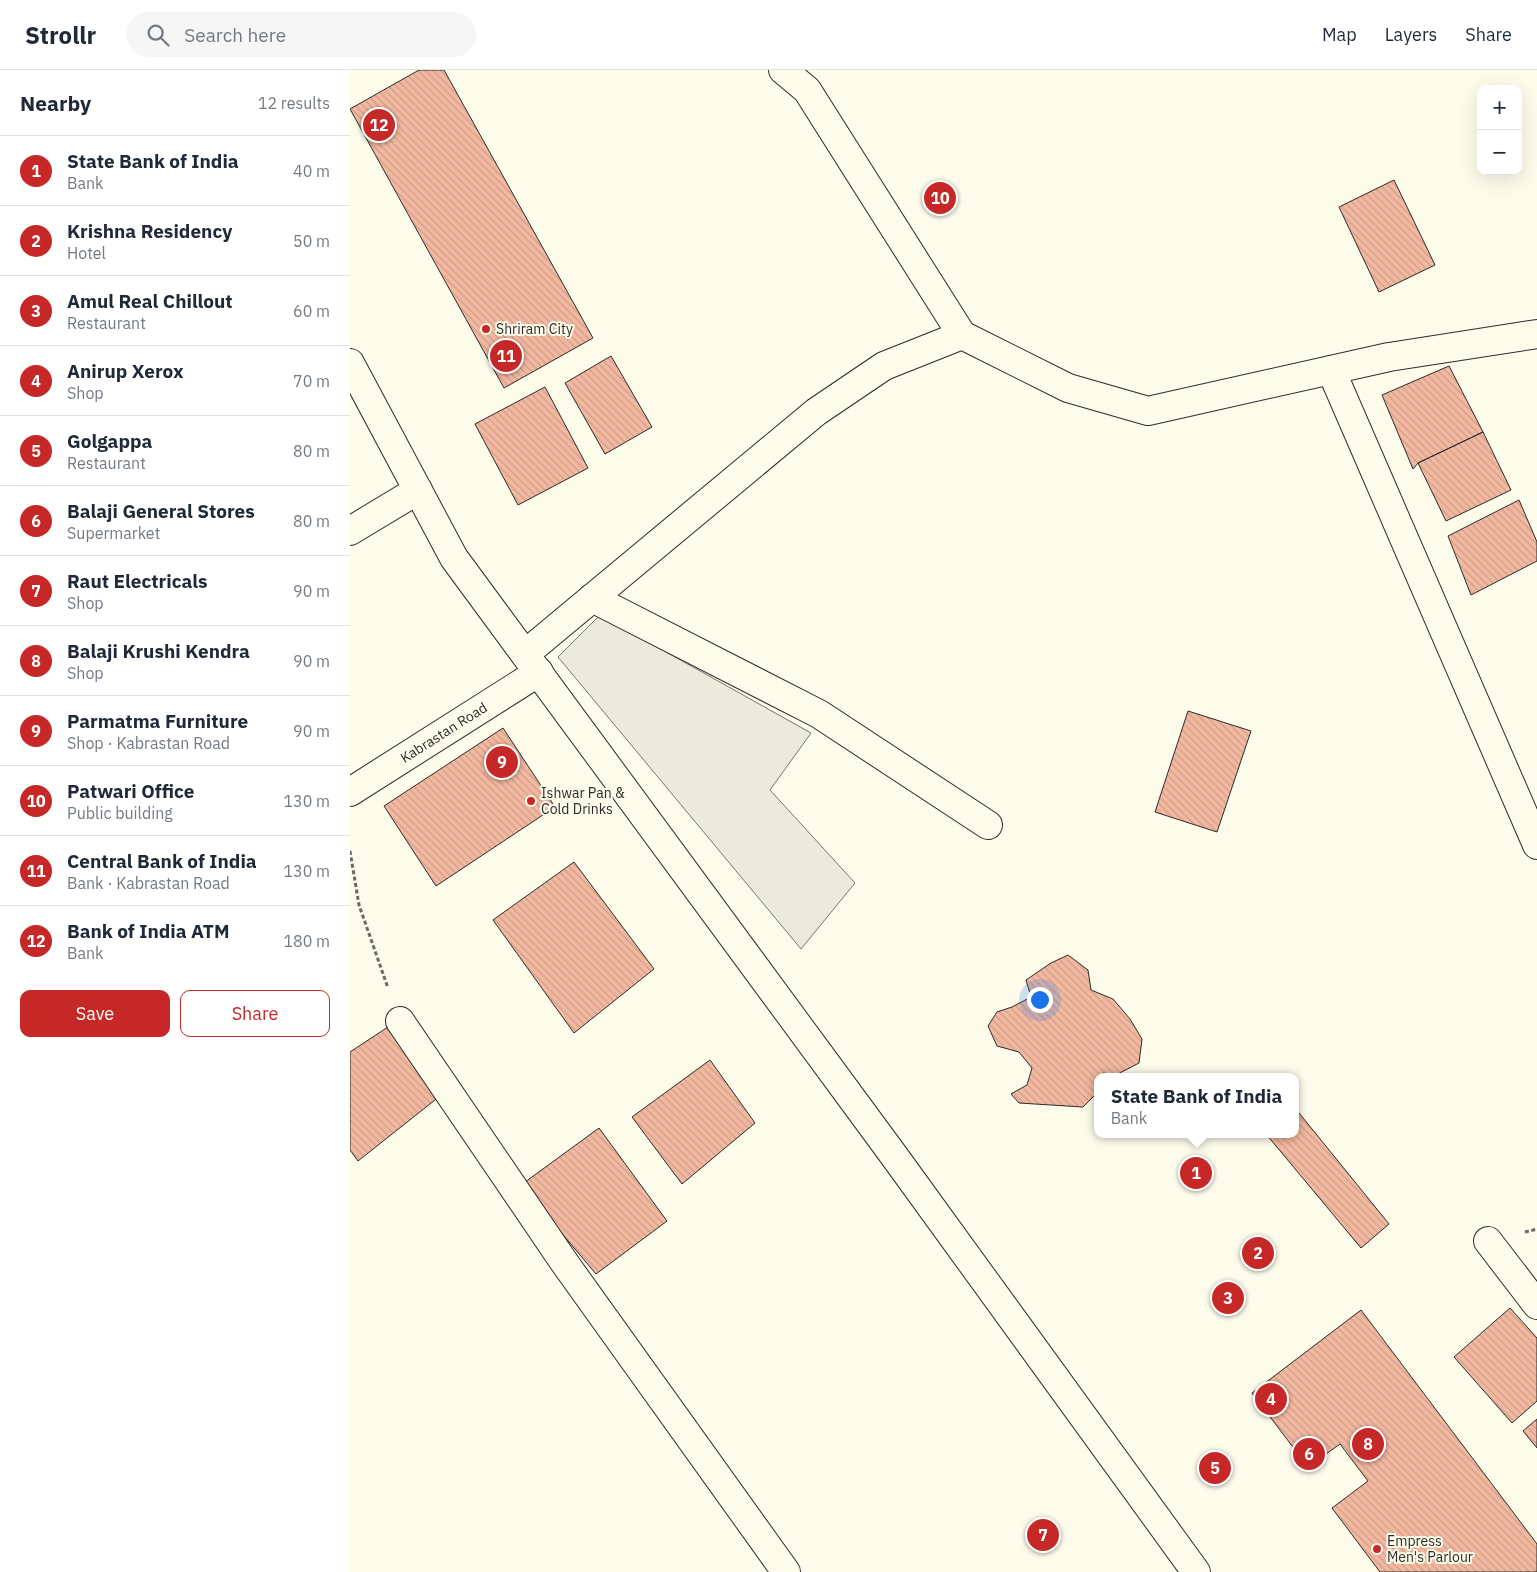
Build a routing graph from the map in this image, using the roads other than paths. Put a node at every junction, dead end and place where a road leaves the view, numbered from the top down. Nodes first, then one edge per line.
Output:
1 (782, 70) edge
2 (1537, 334) edge
3 (962, 335) junction
4 (350, 363) edge
5 (1331, 370) junction
6 (418, 490) junction
7 (350, 532) edge
8 (592, 598) junction
9 (532, 663) junction
10 (350, 792) edge
11 (988, 825) dead end
12 (1537, 845) edge
13 (400, 1022) road end
14 (1488, 1241) dead end
15 (1537, 1305) edge
16 (786, 1572) edge
17 (1196, 1572) edge

1 - 3 main road
2 - 5 main road
3 - 5 main road
3 - 8 main road, Kabrastan Road
4 - 6 main road
5 - 12 main road
6 - 7 main road
6 - 9 main road
8 - 9 main road, Kabrastan Road
8 - 11 main road
9 - 10 main road, Kabrastan Road
9 - 17 main road
13 - 16 main road
14 - 15 main road

